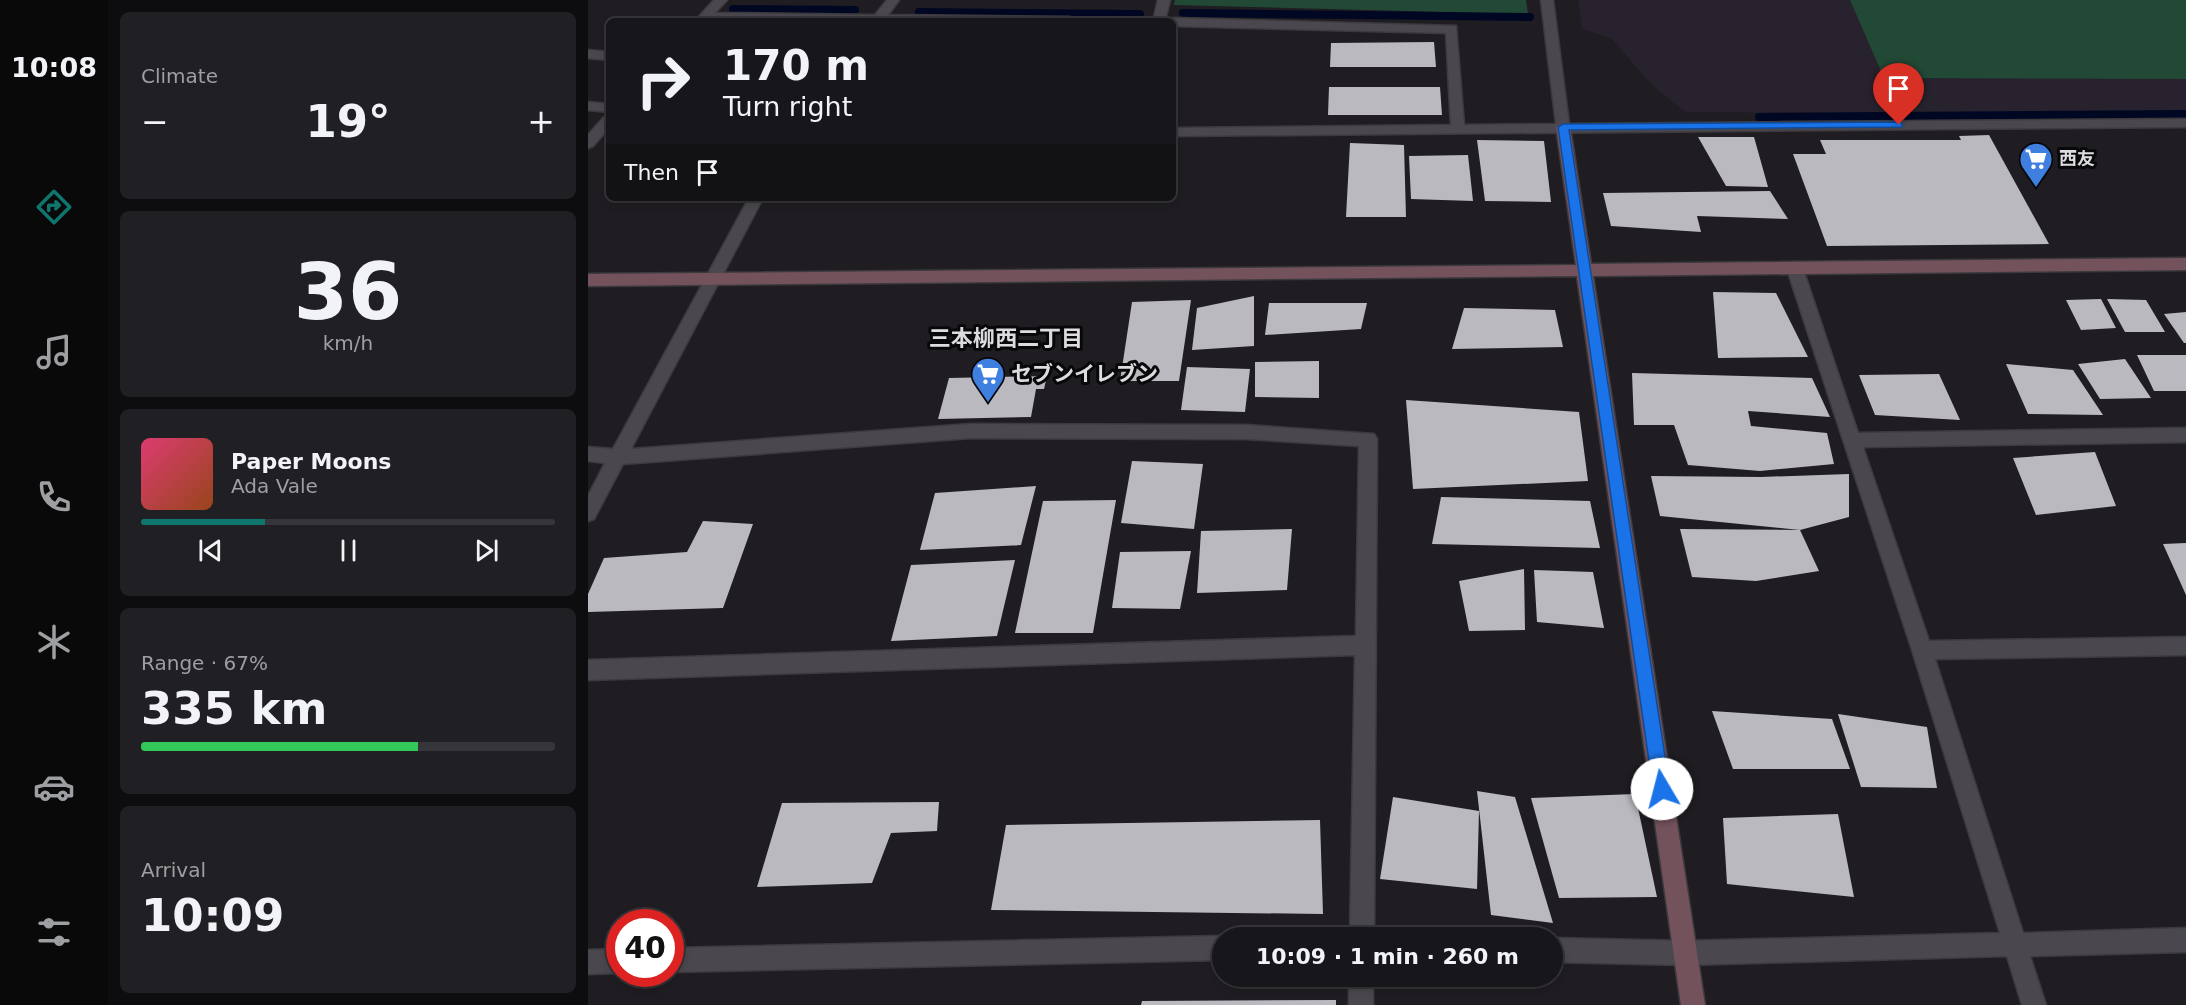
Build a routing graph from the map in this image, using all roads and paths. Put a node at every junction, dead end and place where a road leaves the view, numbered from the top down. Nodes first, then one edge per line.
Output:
1 (721, 0) edge
2 (893, 0) edge
3 (1164, 0) edge
4 (1547, 0) edge
5 (703, 18) edge
6 (879, 18) edge
7 (1160, 18) edge
8 (1176, 22) edge
9 (588, 54) edge
10 (606, 56) edge
11 (588, 106) edge
12 (606, 108) edge
13 (606, 123) edge
14 (2186, 123) edge
15 (1563, 127) junction
16 (1458, 130) junction
17 (1176, 132) edge
18 (588, 143) edge
19 (754, 201) edge
20 (2186, 264) edge
21 (1795, 269) junction
22 (1585, 272) junction
23 (711, 278) junction
24 (588, 280) edge
25 (2186, 435) edge
26 (1852, 440) junction
27 (588, 454) edge
28 (616, 457) junction
29 (588, 513) edge
30 (1366, 645) junction
31 (2186, 646) edge
32 (1922, 650) junction
33 (588, 670) edge
34 (1362, 927) edge
35 (2186, 940) edge
36 (2014, 943) junction
37 (1212, 948) edge
38 (1563, 950) edge
39 (1686, 953) junction
40 (684, 960) edge
41 (606, 961) edge
42 (588, 962) edge
43 (1362, 987) edge
44 (1361, 1005) edge
45 (1693, 1005) edge
46 (2034, 1005) edge

1 - 5 street
2 - 6 street
3 - 7 street
4 - 15 street
8 - 16 street
9 - 10 street
11 - 12 street
13 - 18 street
14 - 15 street
15 - 16 street
15 - 22 street
16 - 17 street
19 - 23 street
20 - 21 street
21 - 22 street
21 - 26 street
22 - 23 street
22 - 39 street
23 - 24 street
23 - 28 street
25 - 26 street
26 - 32 street
27 - 28 street
28 - 29 street
28 - 30 street
30 - 33 street
30 - 34 street
31 - 32 street
32 - 36 street
35 - 36 street
36 - 39 street
36 - 46 street
37 - 40 street
38 - 39 street
39 - 45 street
41 - 42 street
43 - 44 street

